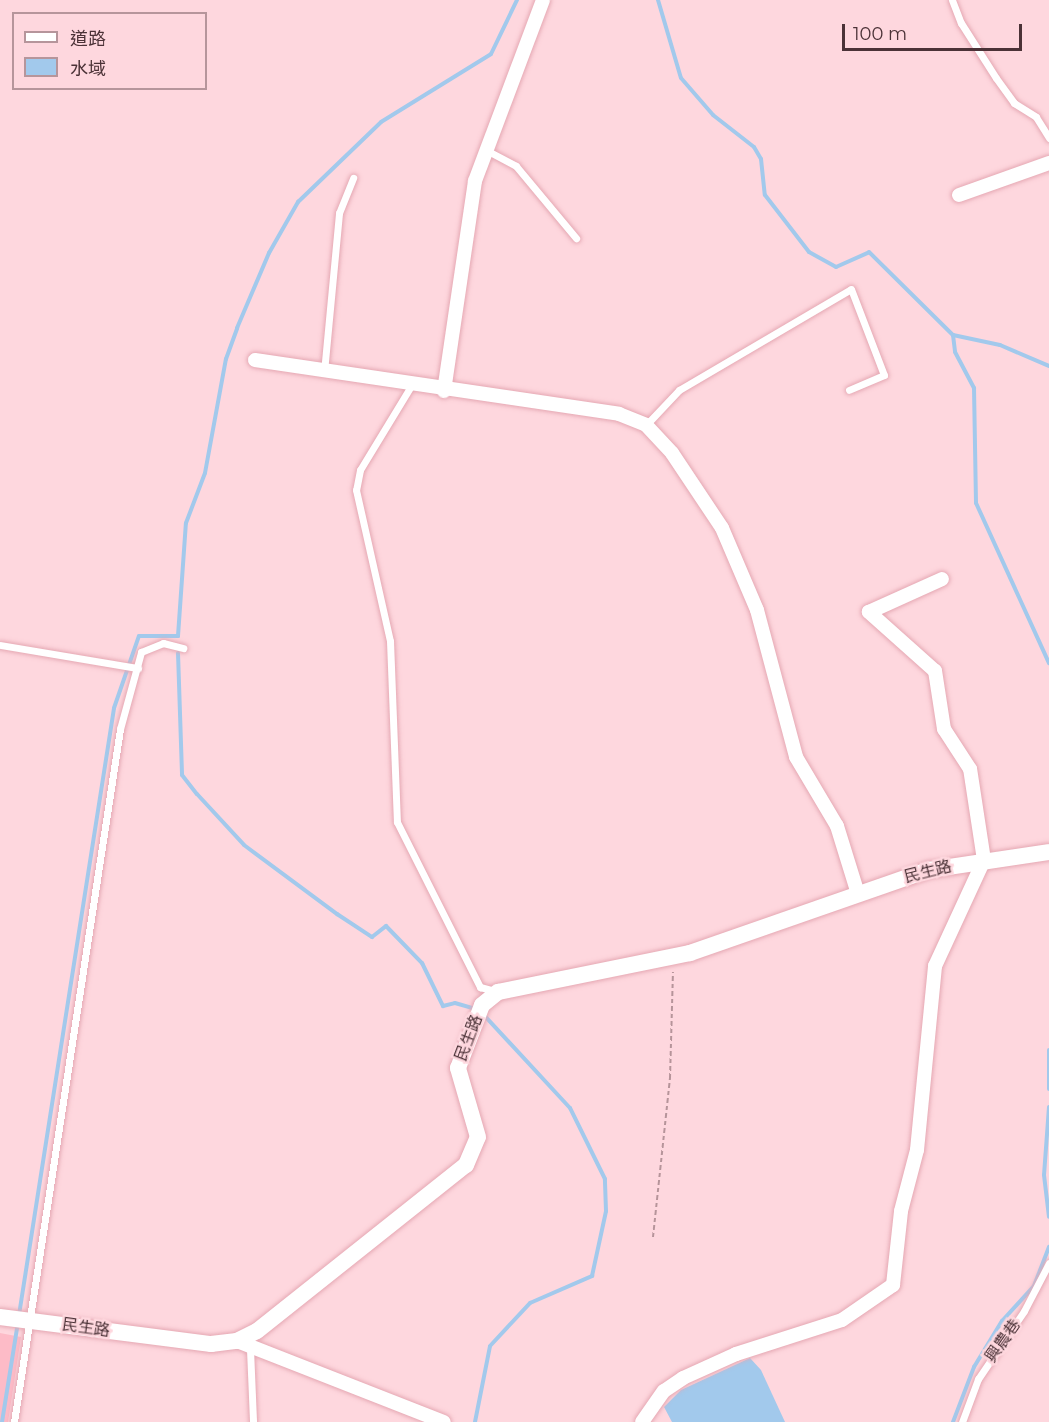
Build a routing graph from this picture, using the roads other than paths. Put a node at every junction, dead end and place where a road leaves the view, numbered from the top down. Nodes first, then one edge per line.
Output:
1 (543, 0) edge
2 (952, 0) edge
3 (1049, 138) edge
4 (486, 150) junction
5 (1049, 164) edge
6 (353, 178) dead end
7 (959, 195) dead end
8 (576, 238) dead end
9 (255, 360) dead end
10 (324, 372) junction
11 (411, 386) junction
12 (849, 390) dead end
13 (444, 391) junction
14 (646, 425) junction
15 (942, 579) dead end
16 (0, 645) edge
17 (183, 648) dead end
18 (138, 668) junction
19 (1049, 852) edge
20 (984, 860) junction
21 (858, 894) junction
22 (498, 992) junction
23 (1049, 1263) edge
24 (0, 1317) edge
25 (30, 1320) junction
26 (244, 1345) junction
27 (14, 1422) edge
28 (253, 1422) edge
29 (444, 1422) edge
30 (642, 1422) edge
31 (962, 1422) edge

1 - 4 street
2 - 3 lane
4 - 8 lane
4 - 13 street
5 - 7 street
6 - 10 lane
9 - 10 street
10 - 11 street
11 - 13 street
11 - 22 lane
12 - 14 lane
13 - 14 street
14 - 21 street
15 - 20 street
16 - 18 lane
17 - 18 lane
18 - 25 lane
19 - 20 street, 民生路
20 - 21 street, 民生路
20 - 30 street
21 - 22 street, 民生路
22 - 26 street, 民生路
23 - 31 lane, 興農巷
24 - 25 street, 民生路
25 - 26 street, 民生路
25 - 27 lane
26 - 28 lane
26 - 29 street

